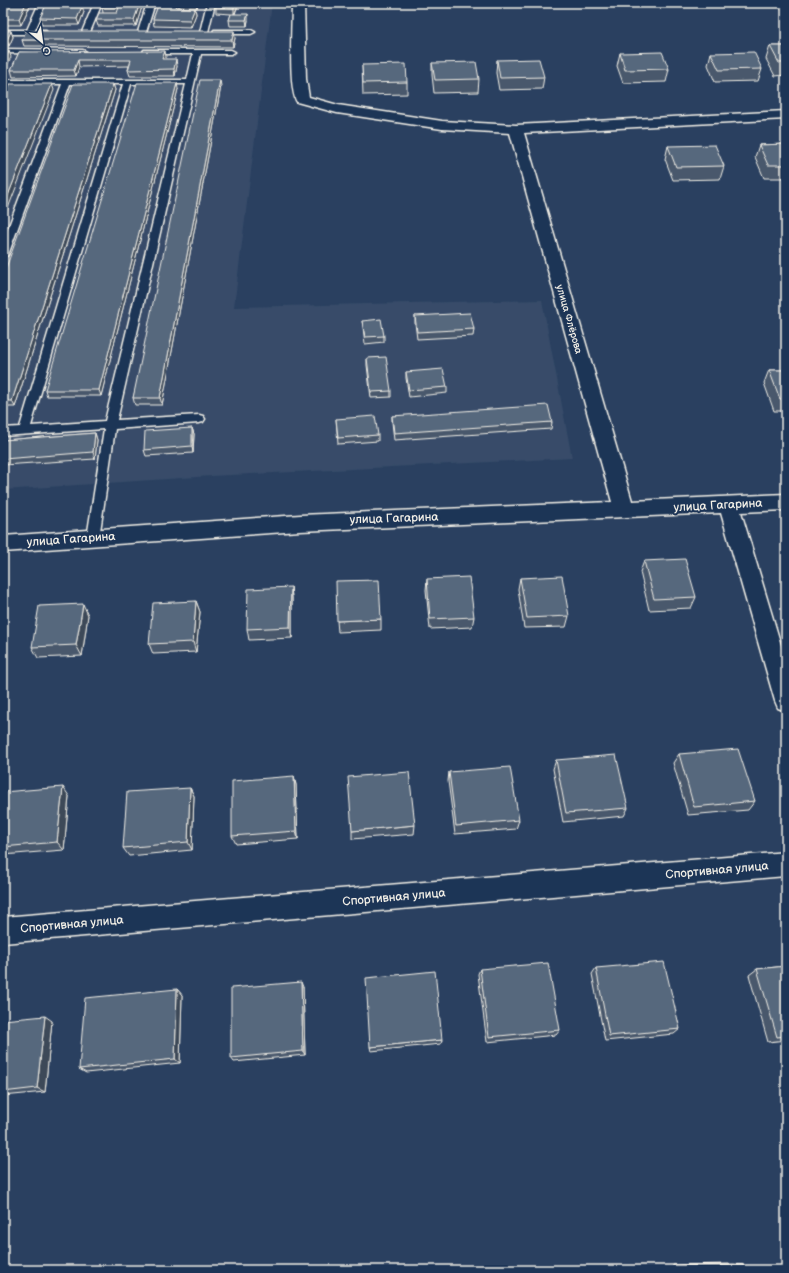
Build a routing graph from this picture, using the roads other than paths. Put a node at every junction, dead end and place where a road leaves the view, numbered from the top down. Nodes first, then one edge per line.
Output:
1 (42, 3) edge
2 (98, 3) edge
3 (151, 3) edge
4 (211, 3) edge
5 (298, 3) edge
6 (3, 32) edge
7 (54, 32) edge
8 (86, 32) edge
9 (142, 32) edge
10 (251, 32) dead end
11 (22, 40) junction
12 (3, 51) edge
13 (94, 52) edge
14 (142, 52) edge
15 (231, 52) dead end
16 (197, 53) junction
17 (5, 82) edge
18 (67, 82) junction
19 (190, 82) junction
20 (127, 83) junction
21 (3, 90) edge
22 (786, 115) edge
23 (516, 129) junction
24 (3, 255) edge
25 (200, 419) dead end
26 (110, 425) junction
27 (24, 431) junction
28 (3, 432) edge
29 (786, 502) edge
30 (729, 505) junction
31 (624, 508) junction
32 (93, 538) junction
33 (3, 544) edge
34 (786, 701) edge
35 (786, 864) edge
36 (3, 930) edge

1 - 11 lane
2 - 8 lane
3 - 9 lane
4 - 10 lane
5 - 23 street
6 - 11 lane
7 - 11 lane
11 - 12 lane
11 - 13 lane
14 - 16 lane
15 - 16 lane
16 - 19 lane
17 - 18 lane
17 - 21 lane
18 - 20 lane
18 - 24 lane
19 - 20 lane
19 - 26 lane
20 - 27 lane
22 - 23 street
23 - 31 street, улица Флёрова
25 - 26 lane
26 - 27 lane
26 - 32 lane
27 - 28 lane
29 - 30 street, улица Гагарина
30 - 31 street, улица Гагарина
30 - 34 street
31 - 32 street, улица Гагарина
32 - 33 street, улица Гагарина
35 - 36 street, Спортивная улица

